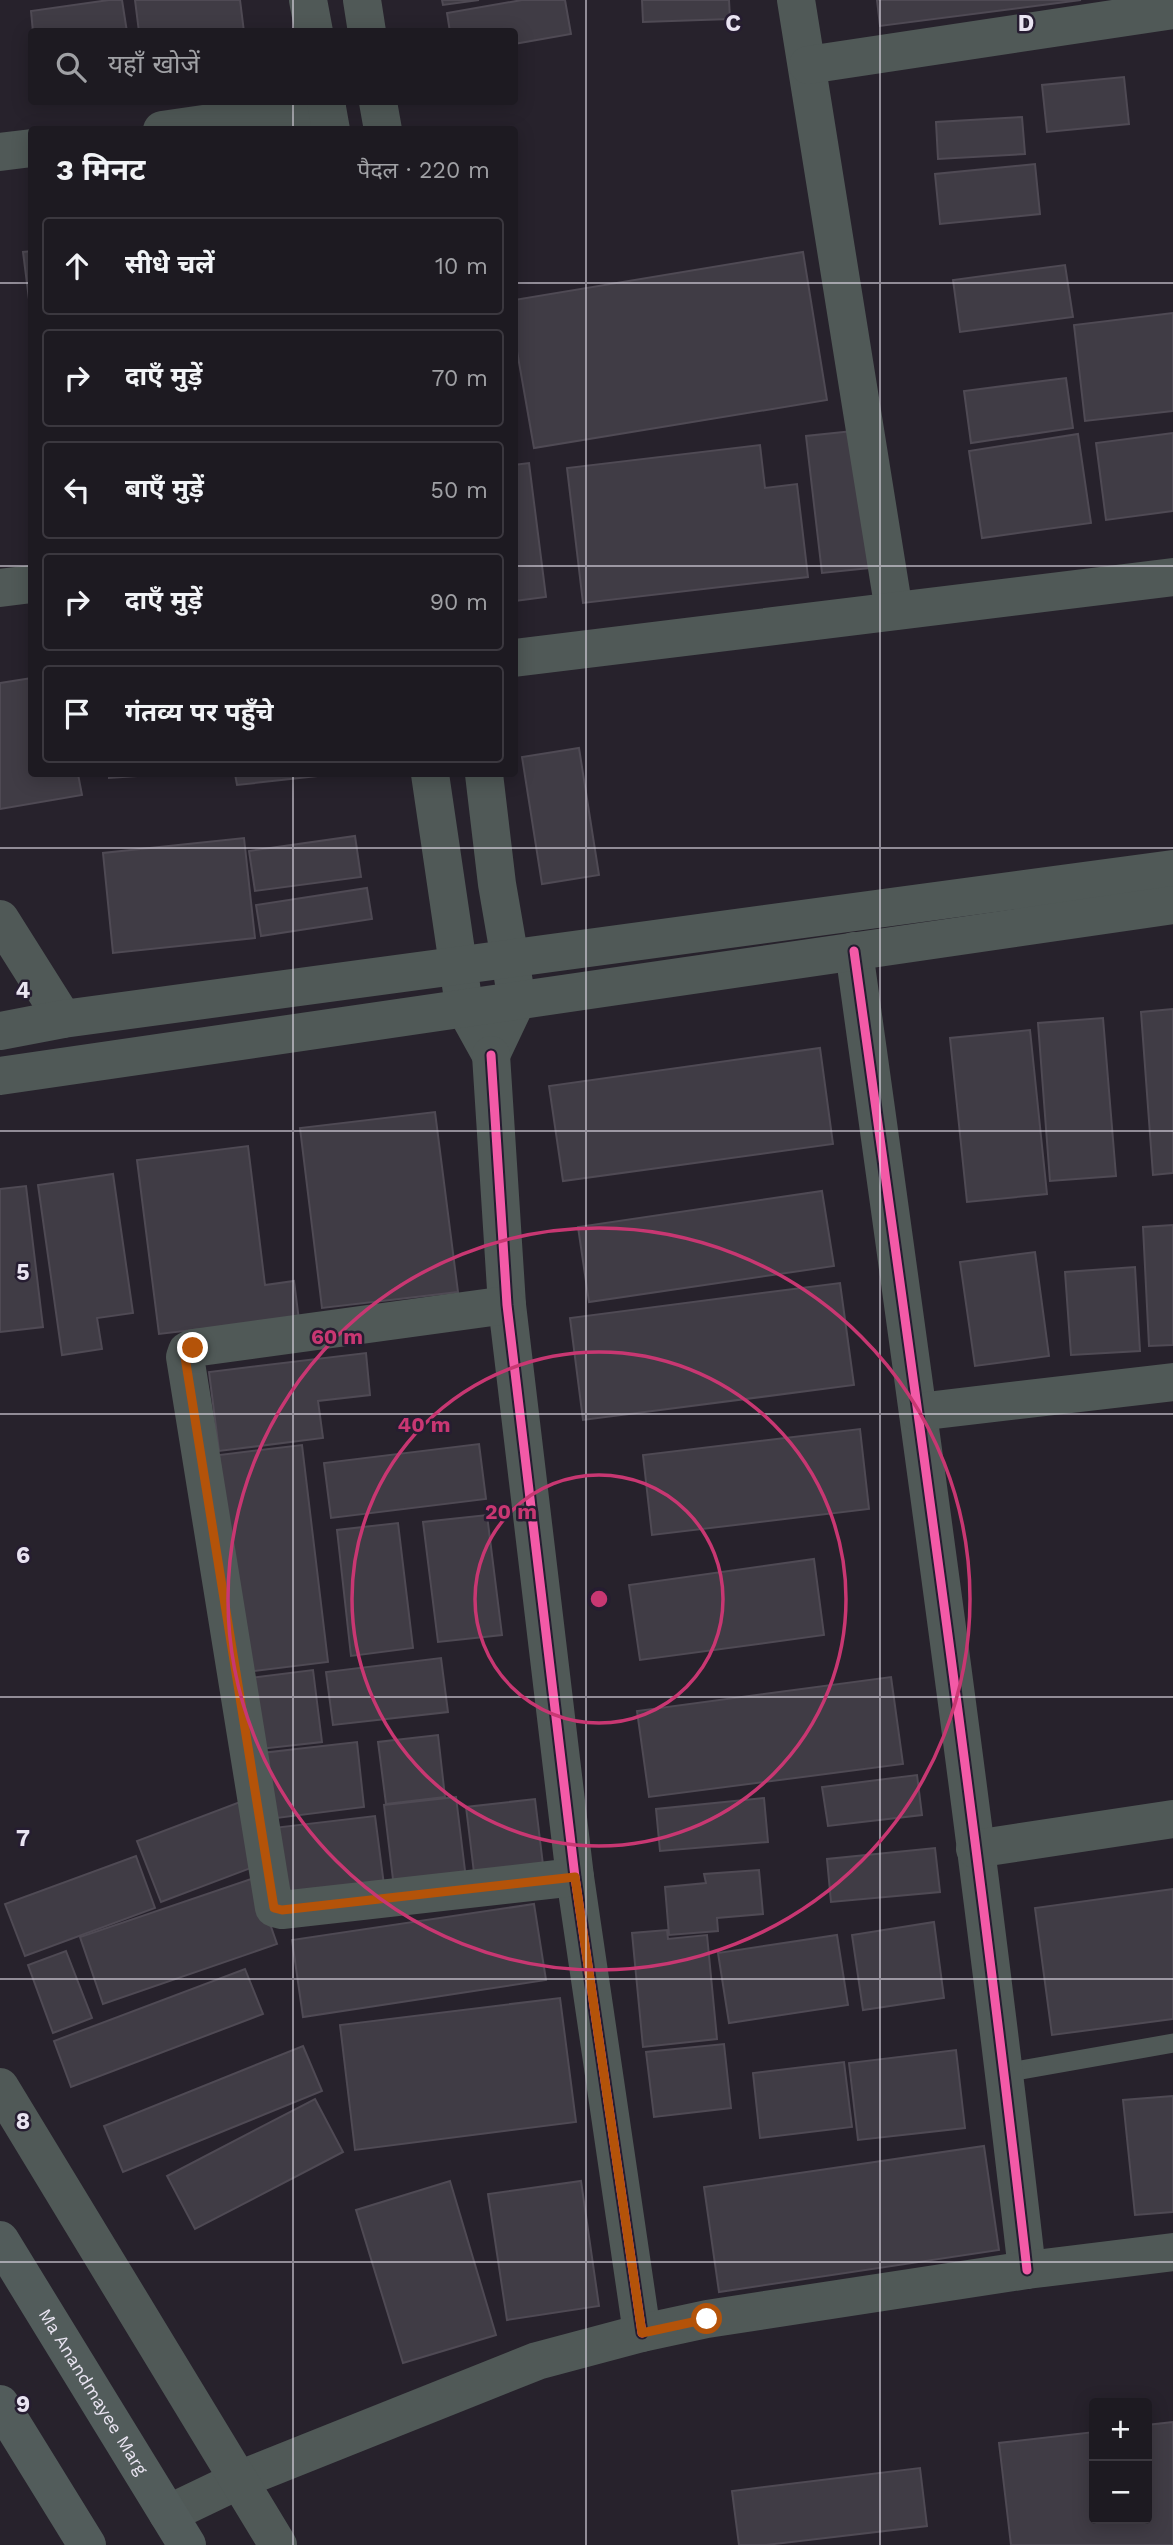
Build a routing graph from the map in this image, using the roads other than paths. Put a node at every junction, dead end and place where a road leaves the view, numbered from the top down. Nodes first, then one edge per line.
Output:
1 (308, 0) edge
2 (362, 0) edge
3 (796, 0) edge
4 (1173, 10) edge
5 (313, 28) edge
6 (366, 28) edge
7 (808, 65) junction
8 (379, 105) edge
9 (328, 112) edge
10 (199, 126) edge
11 (382, 126) edge
12 (28, 148) edge
13 (0, 152) edge
14 (1173, 577) edge
15 (28, 584) edge
16 (0, 588) edge
17 (894, 611) junction
18 (518, 658) edge
19 (430, 777) edge
20 (484, 777) edge
21 (1173, 869) edge
22 (1173, 905) edge
23 (0, 919) edge
24 (854, 951) junction
25 (510, 958) junction
26 (458, 965) junction
27 (517, 1000) junction
28 (465, 1007) junction
29 (63, 1019) junction
30 (0, 1031) edge
31 (491, 1055) junction
32 (0, 1076) edge
33 (507, 1305) junction
34 (1173, 1382) edge
35 (918, 1412) junction
36 (1173, 1819) edge
37 (975, 1849) junction
38 (575, 1877) junction
39 (1173, 2043) edge
40 (1004, 2073) junction
41 (0, 2087) edge
42 (0, 2240) edge
43 (1173, 2252) edge
44 (1027, 2270) junction
45 (642, 2333) junction
46 (0, 2404) edge
47 (239, 2480) junction
48 (177, 2530) edge
49 (87, 2545) edge
50 (278, 2545) edge

1 - 5 street
2 - 6 street
3 - 7 street
4 - 7 street
7 - 17 street
8 - 11 street
9 - 10 street
12 - 13 street
14 - 17 street
15 - 16 street
17 - 18 street
19 - 26 street
20 - 25 street
21 - 25 street
22 - 24 street
23 - 29 street
24 - 27 street
24 - 35 street
25 - 26 street
25 - 27 street
26 - 28 street
26 - 29 street
27 - 28 street
27 - 31 street
28 - 31 street
28 - 32 street
29 - 30 street
31 - 33 street
33 - 38 street
33 - 38 street
34 - 35 street
35 - 37 street
36 - 37 street
37 - 40 street
38 - 45 street
39 - 40 lane
40 - 44 street
41 - 47 street
42 - 48 main road, Ma Anandmayee Marg
43 - 44 street
44 - 45 street
45 - 47 street
46 - 49 main road
47 - 48 street
47 - 50 street

